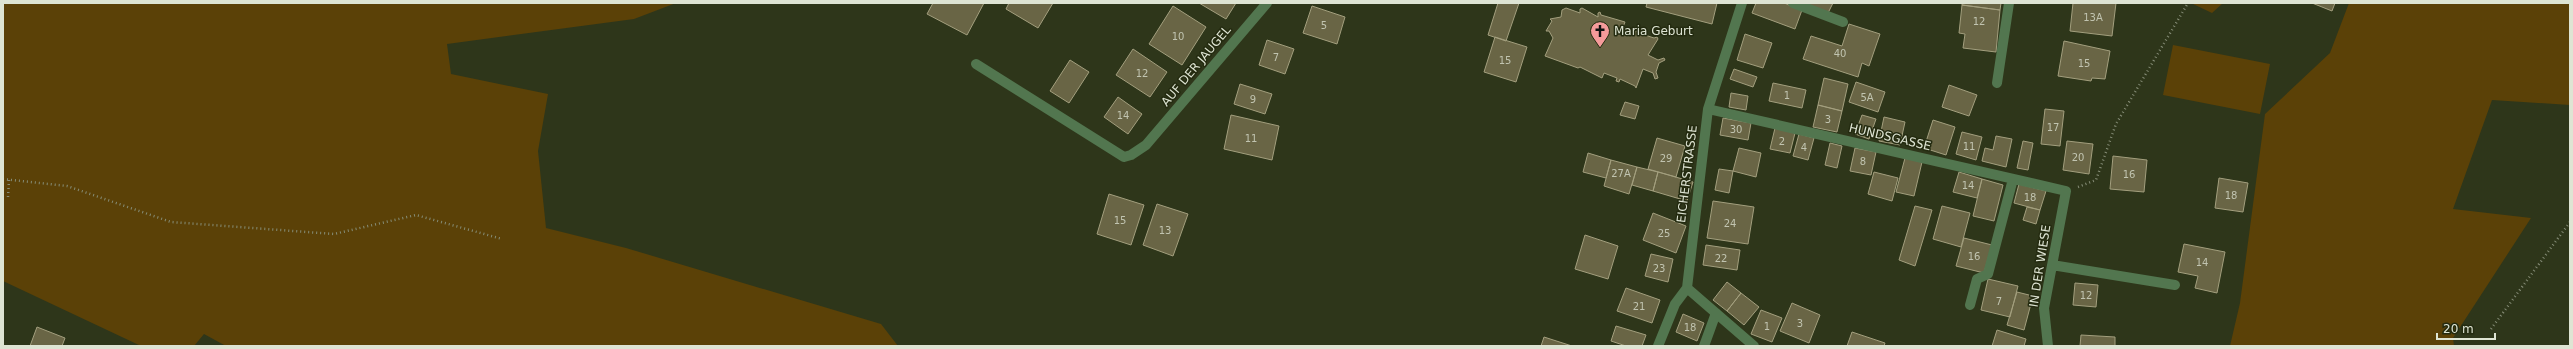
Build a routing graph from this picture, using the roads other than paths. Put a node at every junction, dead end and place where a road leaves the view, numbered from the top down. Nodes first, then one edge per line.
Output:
1 (1267, 3) edge
2 (1742, 3) edge
3 (1793, 3) edge
4 (2009, 3) edge
5 (1843, 22) dead end
6 (976, 64) dead end
7 (1997, 83) dead end
8 (1708, 109) junction
9 (2013, 179) junction
10 (2066, 191) joint
11 (2052, 265) junction
12 (2176, 285) dead end
13 (1687, 288) junction
14 (1970, 305) dead end
15 (1716, 313) junction
16 (1658, 346) edge
17 (1704, 346) edge
18 (1754, 346) edge
19 (2048, 346) edge

1 - 6 street, AUF DER JAUGEL
2 - 8 street, EICHERSTRASSE
3 - 5 street
4 - 7 street
8 - 9 street, HUNDSGASSE
8 - 13 street, EICHERSTRASSE
9 - 10 street, HUNDSGASSE
9 - 14 street
10 - 11 street, IN DER WIESE
11 - 12 street
11 - 19 street, IN DER WIESE
13 - 15 street
13 - 16 street
15 - 17 street
15 - 18 street

